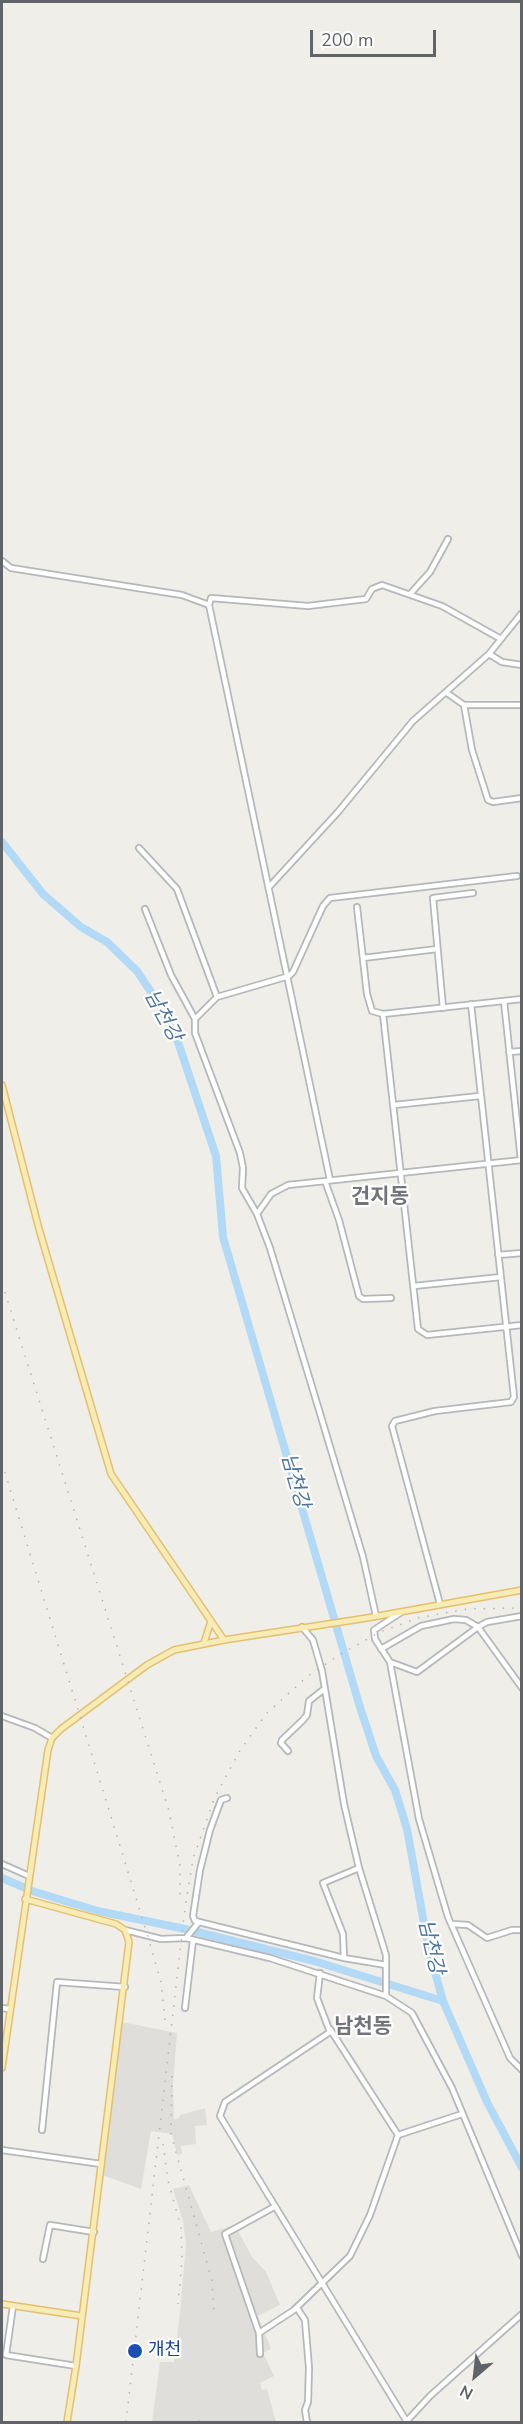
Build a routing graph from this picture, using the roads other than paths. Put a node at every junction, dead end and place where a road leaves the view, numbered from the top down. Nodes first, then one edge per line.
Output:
1 (448, 539) dead end
2 (2, 561) edge
3 (411, 593) junction
4 (209, 605) junction
5 (522, 614) edge
6 (512, 627) junction
7 (522, 627) edge
8 (501, 639) junction
9 (489, 654) junction
10 (522, 665) edge
11 (447, 693) junction
12 (464, 705) junction
13 (522, 705) edge
14 (522, 798) edge
15 (139, 848) dead end
16 (517, 876) dead end
17 (269, 887) junction
18 (474, 893) dead end
19 (357, 907) dead end
20 (145, 909) dead end
21 (437, 949) junction
22 (363, 958) junction
23 (289, 976) junction
24 (217, 998) junction
25 (522, 999) edge
26 (504, 1001) junction
27 (471, 1005) junction
28 (443, 1008) junction
29 (383, 1014) junction
30 (195, 1019) junction
31 (522, 1051) edge
32 (510, 1052) junction
33 (2, 1085) edge
34 (480, 1096) junction
35 (394, 1105) junction
36 (521, 1160) edge
37 (488, 1164) junction
38 (402, 1173) junction
39 (327, 1180) junction
40 (257, 1214) junction
41 (522, 1253) edge
42 (498, 1255) junction
43 (501, 1277) junction
44 (414, 1286) junction
45 (391, 1298) dead end
46 (522, 1325) edge
47 (506, 1326) junction
48 (522, 1393) edge
49 (514, 1394) junction
50 (522, 1590) edge
51 (440, 1604) junction
52 (401, 1612) junction
53 (522, 1616) edge
54 (376, 1617) junction
55 (211, 1622) junction
56 (302, 1627) junction
57 (478, 1627) junction
58 (224, 1640) junction
59 (204, 1643) junction
60 (381, 1649) junction
61 (390, 1662) junction
62 (522, 1688) edge
63 (323, 1690) junction
64 (2, 1716) edge
65 (52, 1738) junction
66 (288, 1751) dead end
67 (227, 1798) dead end
68 (2, 1864) edge
69 (359, 1868) junction
70 (29, 1878) junction
71 (25, 1897) junction
72 (199, 1922) junction
73 (452, 1924) junction
74 (124, 1930) junction
75 (522, 1930) edge
76 (186, 1938) junction
77 (193, 1940) junction
78 (344, 1958) junction
79 (386, 1965) junction
80 (320, 1973) junction
81 (125, 1988) junction
82 (386, 1993) junction
83 (2, 2008) edge
84 (185, 2008) dead end
85 (9, 2009) junction
86 (330, 2029) junction
87 (2, 2068) edge
88 (522, 2070) edge
89 (462, 2114) junction
90 (42, 2130) dead end
91 (398, 2135) junction
92 (2, 2150) edge
93 (101, 2164) junction
94 (274, 2207) junction
95 (94, 2232) junction
96 (522, 2256) edge
97 (43, 2259) dead end
98 (323, 2284) junction
99 (2, 2304) edge
100 (13, 2306) junction
101 (297, 2308) junction
102 (522, 2314) edge
103 (82, 2316) junction
104 (259, 2333) junction
105 (260, 2354) dead end
106 (76, 2366) junction
107 (67, 2422) edge
108 (307, 2422) edge
109 (407, 2422) edge

1 - 3 street
2 - 4 street
3 - 4 street
3 - 8 street
4 - 17 street
5 - 6 street
6 - 7 street
6 - 8 street
8 - 9 street
9 - 10 street
9 - 11 street
11 - 12 street
11 - 17 street
12 - 13 street
12 - 14 street
15 - 24 street
16 - 23 street
17 - 23 street
18 - 21 street
19 - 22 street
20 - 30 street
21 - 22 street
21 - 28 street
22 - 29 street
23 - 24 street
23 - 39 street
24 - 30 street
25 - 26 street
26 - 27 street
26 - 32 street
27 - 28 street
27 - 34 street
28 - 29 street
29 - 35 street
30 - 40 street
31 - 32 street
32 - 36 street
33 - 55 main road
34 - 35 street
34 - 37 street
35 - 38 street
36 - 37 street
37 - 38 street
37 - 42 street
38 - 39 street
38 - 44 street
39 - 40 street
39 - 45 street
40 - 54 street
41 - 42 street
42 - 43 street
43 - 44 street
43 - 47 street
44 - 47 street
46 - 47 street
47 - 49 street
48 - 49 street
49 - 51 street
50 - 51 main road
51 - 52 main road
52 - 54 main road
52 - 60 street
53 - 57 street
54 - 56 main road
55 - 58 main road
55 - 59 main road
56 - 58 main road
56 - 63 street
57 - 60 street
57 - 61 street
57 - 62 street
58 - 59 main road
59 - 65 main road
60 - 61 street
61 - 73 street
63 - 66 street
63 - 69 street
64 - 65 street
65 - 70 main road
67 - 72 street
68 - 70 street
69 - 78 street
69 - 79 street
70 - 71 main road
71 - 74 main road
71 - 85 main road
72 - 76 street
72 - 78 street
73 - 75 street
73 - 88 street
74 - 76 street
74 - 81 main road
76 - 77 street
77 - 80 street
77 - 84 street
78 - 79 street
79 - 82 street
80 - 82 street
80 - 86 street
81 - 90 street
81 - 93 main road
82 - 89 street
83 - 85 street
85 - 87 main road
86 - 91 street
86 - 94 street
89 - 91 street
89 - 96 street
91 - 98 street
92 - 93 street
93 - 95 main road
94 - 98 street
94 - 104 street
95 - 97 street
95 - 103 main road
98 - 101 street
98 - 109 street
99 - 100 main road
100 - 103 main road
100 - 106 street
101 - 104 street
101 - 108 street
102 - 109 street
103 - 106 main road
104 - 105 street
106 - 107 main road

